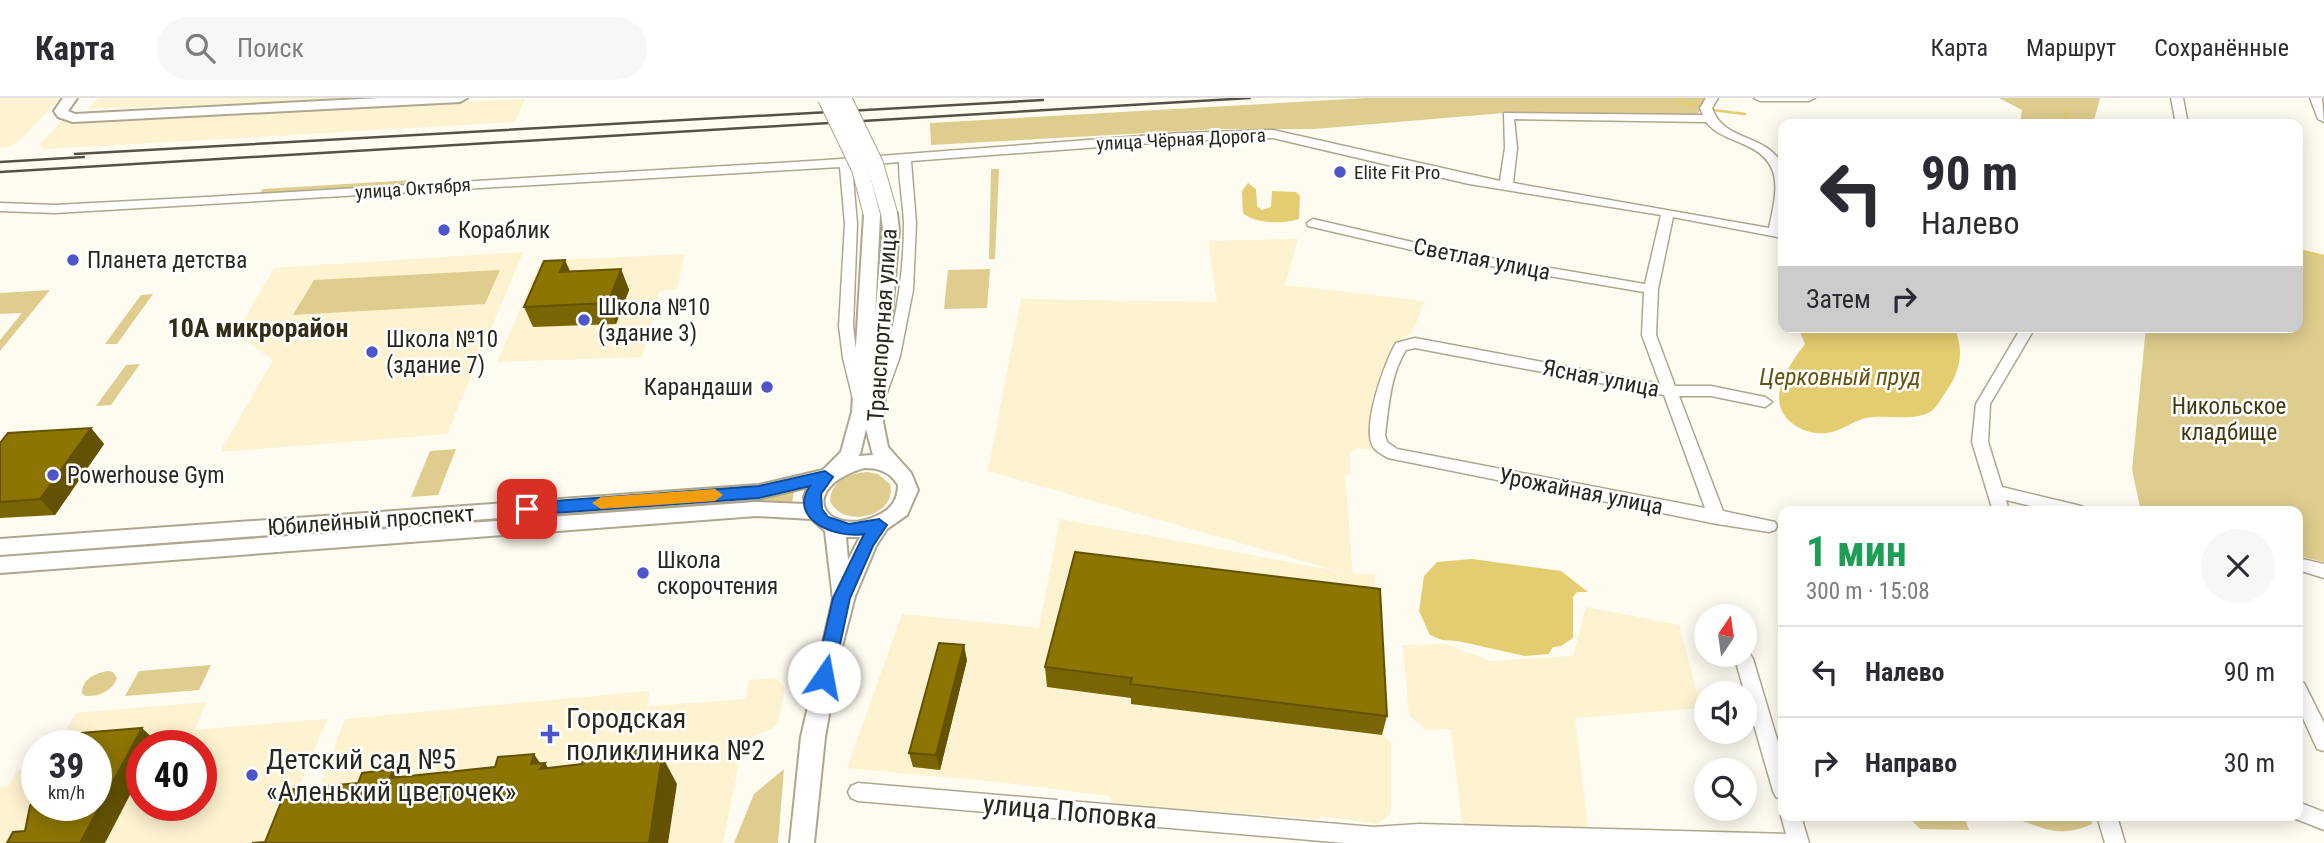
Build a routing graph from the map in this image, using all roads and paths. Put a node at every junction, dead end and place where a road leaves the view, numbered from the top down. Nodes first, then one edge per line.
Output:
1 (70, 98) edge
2 (460, 98) edge
3 (826, 98) edge
4 (843, 98) edge
5 (1712, 98) edge
6 (1760, 98) edge
7 (1809, 98) edge
8 (2177, 98) edge
9 (2316, 98) edge
10 (1708, 119) junction
11 (2181, 119) edge
12 (2324, 120) edge
13 (905, 157) junction
14 (846, 162) junction
15 (1778, 167) edge
16 (1506, 186) junction
17 (0, 207) edge
18 (1668, 212) junction
19 (872, 215) joint
20 (1313, 223) dead end
21 (1778, 232) edge
22 (1651, 289) junction
23 (2025, 333) edge
24 (1670, 391) junction
25 (1765, 402) dead end
26 (869, 405) junction
27 (1393, 454) joint
28 (898, 470) junction
29 (831, 472) junction
30 (1994, 491) junction
31 (1999, 506) edge
32 (2056, 506) edge
33 (815, 512) junction
34 (1717, 518) junction
35 (879, 525) junction
36 (1769, 526) dead end
37 (835, 527) junction
38 (0, 547) edge
39 (0, 565) edge
40 (2303, 565) edge
41 (2324, 571) edge
42 (841, 598) junction
43 (1746, 667) edge
44 (2303, 699) edge
45 (2324, 743) edge
46 (1778, 773) edge
47 (858, 792) dead end
48 (2303, 813) edge
49 (1792, 821) edge
50 (2108, 821) edge
51 (2324, 821) edge
52 (802, 843) edge
53 (1786, 843) edge
54 (1799, 843) edge
55 (2115, 843) edge

1 - 2 street
3 - 19 street, Транспортная улица, bridge
4 - 26 street, Транспортная улица, bridge
5 - 10 street
6 - 7 street
8 - 11 street
9 - 12 street
10 - 15 street
10 - 16 street
13 - 14 street, улица Чёрная Дорога
13 - 16 street, улица Чёрная Дорога
13 - 26 street
14 - 17 street, улица Октября
14 - 26 street
16 - 18 street, улица Чёрная Дорога
18 - 21 street, улица Чёрная Дорога
18 - 22 street
19 - 26 street, Транспортная улица
20 - 22 street, Светлая улица
22 - 24 street
23 - 30 street
24 - 25 street, Ясная улица
24 - 27 street, Ясная улица
24 - 34 street
26 - 28 street, Транспортная улица
26 - 29 street, Транспортная улица
27 - 34 street, Урожайная улица
28 - 29 street
28 - 35 street
29 - 33 street
29 - 38 street, Юбилейный проспект
30 - 31 street
30 - 32 street
33 - 37 street
33 - 39 street, Юбилейный проспект
34 - 36 street, Урожайная улица
35 - 37 street
35 - 42 street
37 - 42 street
40 - 41 street
42 - 52 street
43 - 46 street
44 - 45 street
47 - 53 street, улица Поповка
48 - 51 street
49 - 54 street
50 - 55 street

